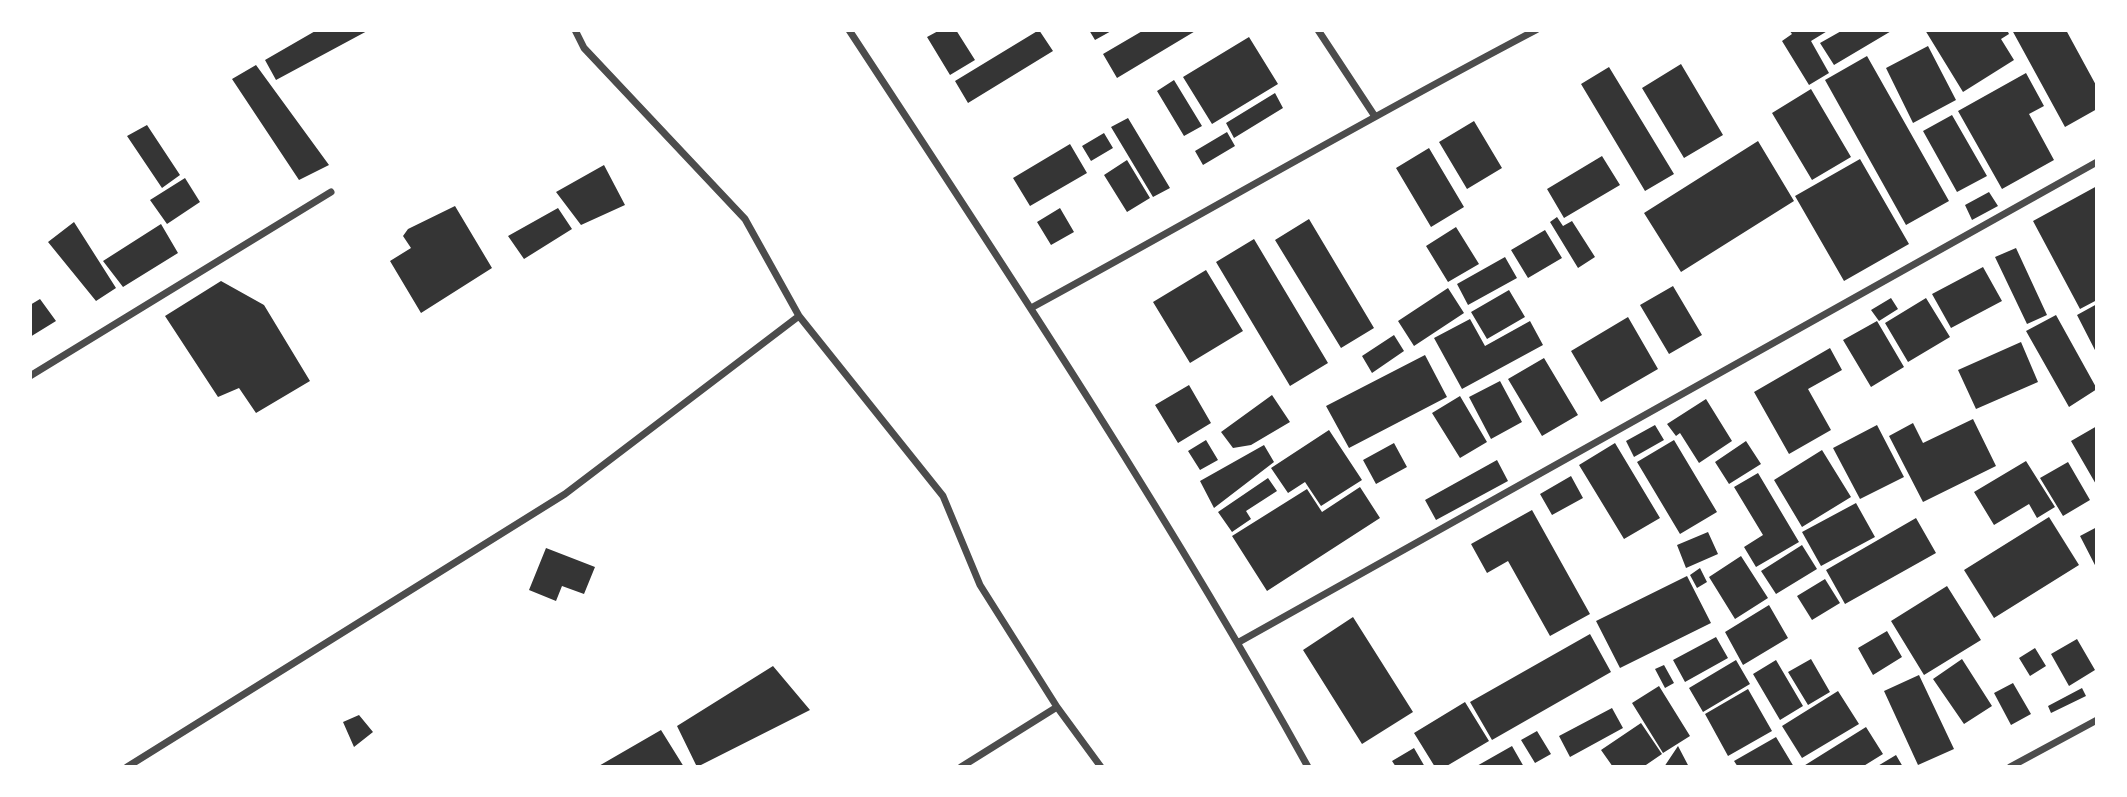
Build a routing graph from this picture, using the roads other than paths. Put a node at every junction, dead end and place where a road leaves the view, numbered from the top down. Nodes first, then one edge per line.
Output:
1 (575, 30) edge
2 (849, 30) edge
3 (1318, 30) edge
4 (1536, 30) edge
5 (1374, 115) junction
6 (2097, 162) edge
7 (331, 192) dead end
8 (1031, 308) junction
9 (799, 316) junction
10 (30, 376) edge
11 (1239, 642) junction
12 (1057, 707) junction
13 (2097, 720) edge
14 (127, 767) edge
15 (961, 767) edge
16 (1101, 767) edge
17 (1308, 767) edge
18 (2010, 767) edge

1 - 9 street
2 - 8 street
3 - 5 street
4 - 5 street
5 - 8 street
6 - 11 street
7 - 10 street
8 - 11 street
9 - 12 street
9 - 14 street
11 - 17 street
12 - 15 street
12 - 16 street
13 - 18 street

